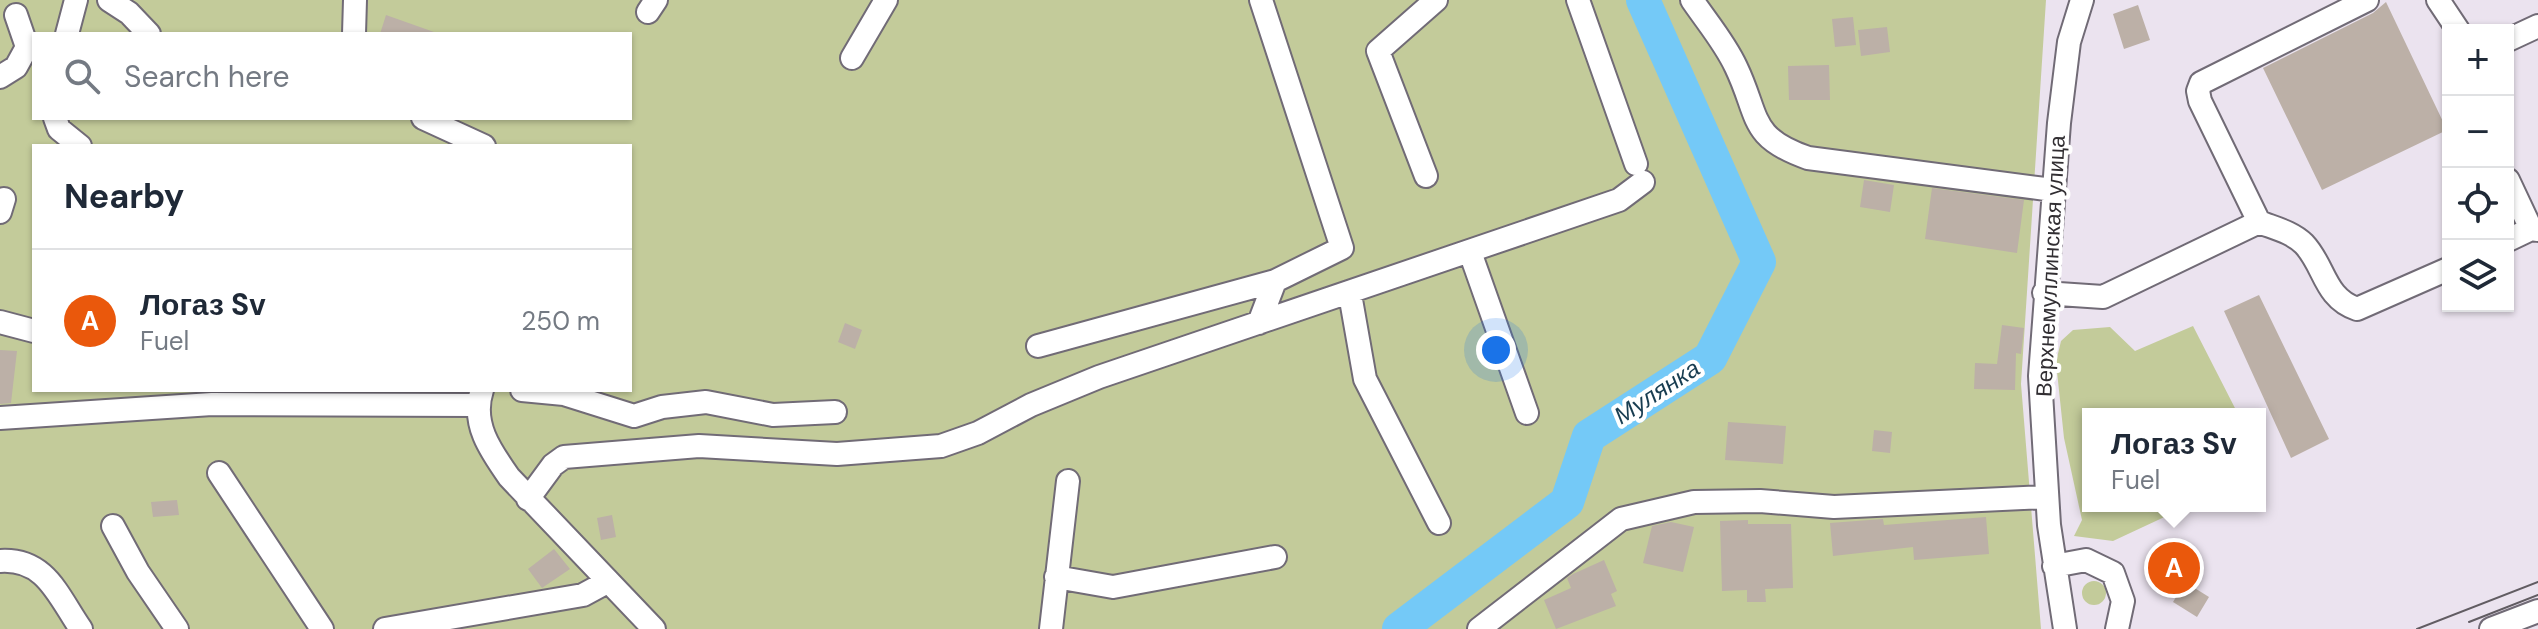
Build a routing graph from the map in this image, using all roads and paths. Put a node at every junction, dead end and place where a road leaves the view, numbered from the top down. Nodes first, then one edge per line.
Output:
1 (76, 0) edge
2 (109, 0) edge
3 (355, 0) edge
4 (886, 0) edge
5 (1261, 0) edge
6 (1436, 0) edge
7 (1578, 0) edge
8 (1692, 0) edge
9 (2082, 0) edge
10 (2367, 0) edge
11 (2438, 0) edge
12 (16, 15) dead end
13 (2454, 24) edge
14 (2538, 26) edge
15 (68, 32) edge
16 (147, 32) edge
17 (354, 32) edge
18 (2514, 37) edge
19 (852, 58) dead end
20 (0, 77) edge
21 (56, 120) edge
22 (427, 120) edge
23 (78, 144) edge
24 (480, 144) edge
25 (1426, 176) dead end
26 (2053, 190) junction
27 (2514, 191) edge
28 (2259, 222) junction
29 (2535, 229) edge
30 (2514, 238) edge
31 (1470, 252) junction
32 (2442, 272) edge
33 (1275, 281) junction
34 (2044, 293) junction
35 (1350, 294) junction
36 (0, 322) edge
37 (1259, 323) junction
38 (32, 330) edge
39 (1038, 346) dead end
40 (543, 392) edge
41 (480, 398) edge
42 (835, 412) dead end
43 (1527, 413) dead end
44 (0, 418) edge
45 (219, 473) dead end
46 (1068, 481) dead end
47 (2047, 497) junction
48 (528, 499) junction
49 (1439, 523) dead end
50 (113, 526) dead end
51 (1275, 557) dead end
52 (0, 561) edge
53 (2054, 566) junction
54 (1056, 577) junction
55 (607, 582) junction
56 (2538, 611) edge
57 (2501, 627) edge
58 (81, 629) edge
59 (177, 629) edge
60 (322, 629) edge
61 (385, 629) edge
62 (654, 629) edge
63 (1051, 629) edge
64 (1479, 629) edge
65 (2065, 629) edge
66 (2117, 629) edge

1 - 15 street
2 - 16 street
3 - 17 street
4 - 19 street
5 - 33 street
6 - 25 street
7 - 31 street
8 - 26 street
9 - 26 street, Верхнемуллинская улица
10 - 28 street
11 - 13 street
12 - 20 street
14 - 18 street
21 - 23 street
22 - 24 street
26 - 34 street, Верхнемуллинская улица
27 - 29 street
28 - 32 street
28 - 34 street
29 - 30 street
31 - 35 street
31 - 43 street
33 - 37 street
33 - 39 street
34 - 47 street, Верхнемуллинская улица
35 - 37 street
35 - 49 street
36 - 38 street
37 - 48 street
40 - 42 street
41 - 44 street
41 - 48 street
45 - 60 street
46 - 54 street
47 - 53 street, Верхнемуллинская улица
47 - 64 street
48 - 55 street
50 - 59 street
51 - 54 street
52 - 58 street
53 - 65 street, Верхнемуллинская улица
53 - 66 street
54 - 63 street
55 - 61 street
55 - 62 street
56 - 57 street

